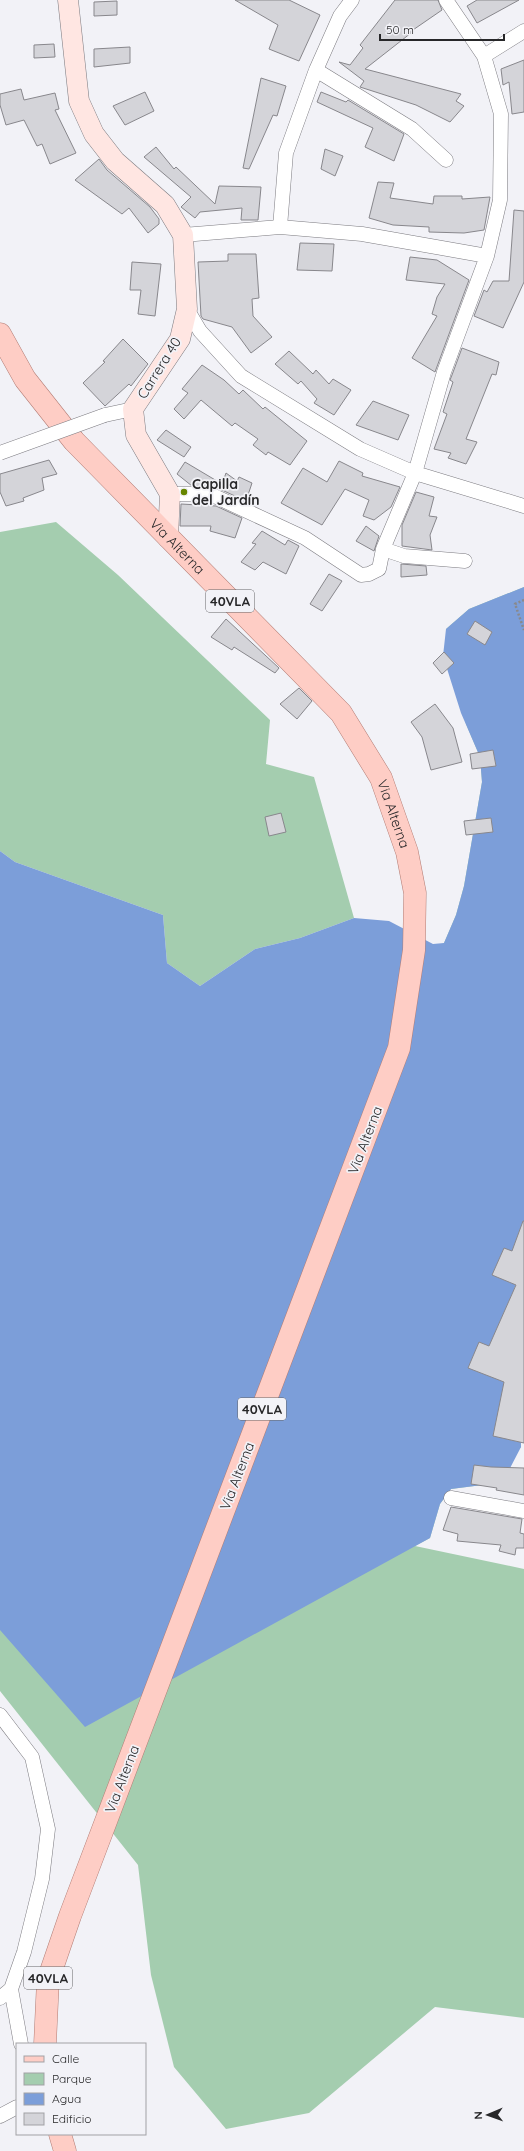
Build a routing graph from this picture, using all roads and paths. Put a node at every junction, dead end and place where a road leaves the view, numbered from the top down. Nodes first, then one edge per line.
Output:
1 (68, 0) edge
2 (352, 0) edge
3 (446, 0) edge
4 (524, 31) edge
5 (484, 56) junction
6 (316, 70) junction
7 (446, 160) dead end
8 (280, 227) junction
9 (183, 235) junction
10 (487, 256) junction
11 (187, 308) junction
12 (0, 334) edge
13 (133, 409) junction
14 (0, 453) edge
15 (415, 473) junction
16 (170, 494) junction
17 (524, 506) edge
18 (168, 538) junction
19 (383, 548) junction
20 (465, 561) dead end
21 (524, 600) edge
22 (524, 630) edge
23 (451, 1498) dead end
24 (524, 1511) edge
25 (0, 1715) edge
26 (11, 1988) junction
27 (0, 1998) edge
28 (21, 2043) edge
29 (45, 2043) edge
30 (16, 2108) edge
31 (0, 2116) edge
32 (60, 2135) edge
33 (65, 2151) edge

1 - 9 main road
2 - 6 street
3 - 5 street
4 - 5 street
5 - 10 street
6 - 7 street
6 - 8 street
8 - 9 street
8 - 10 street
9 - 11 main road, Carrera 40
10 - 15 street
11 - 13 main road, Carrera 40
11 - 15 street
12 - 18 main road, Via Alterna / 40VLA
13 - 14 street, bridge
13 - 16 main road, Carrera 40
15 - 17 street
15 - 19 street
16 - 18 main road
16 - 19 street
18 - 29 main road, Via Alterna / 40VLA
19 - 20 street
21 - 22 path
23 - 24 street
25 - 26 street
26 - 27 street
26 - 28 street
30 - 31 street
32 - 33 main road

